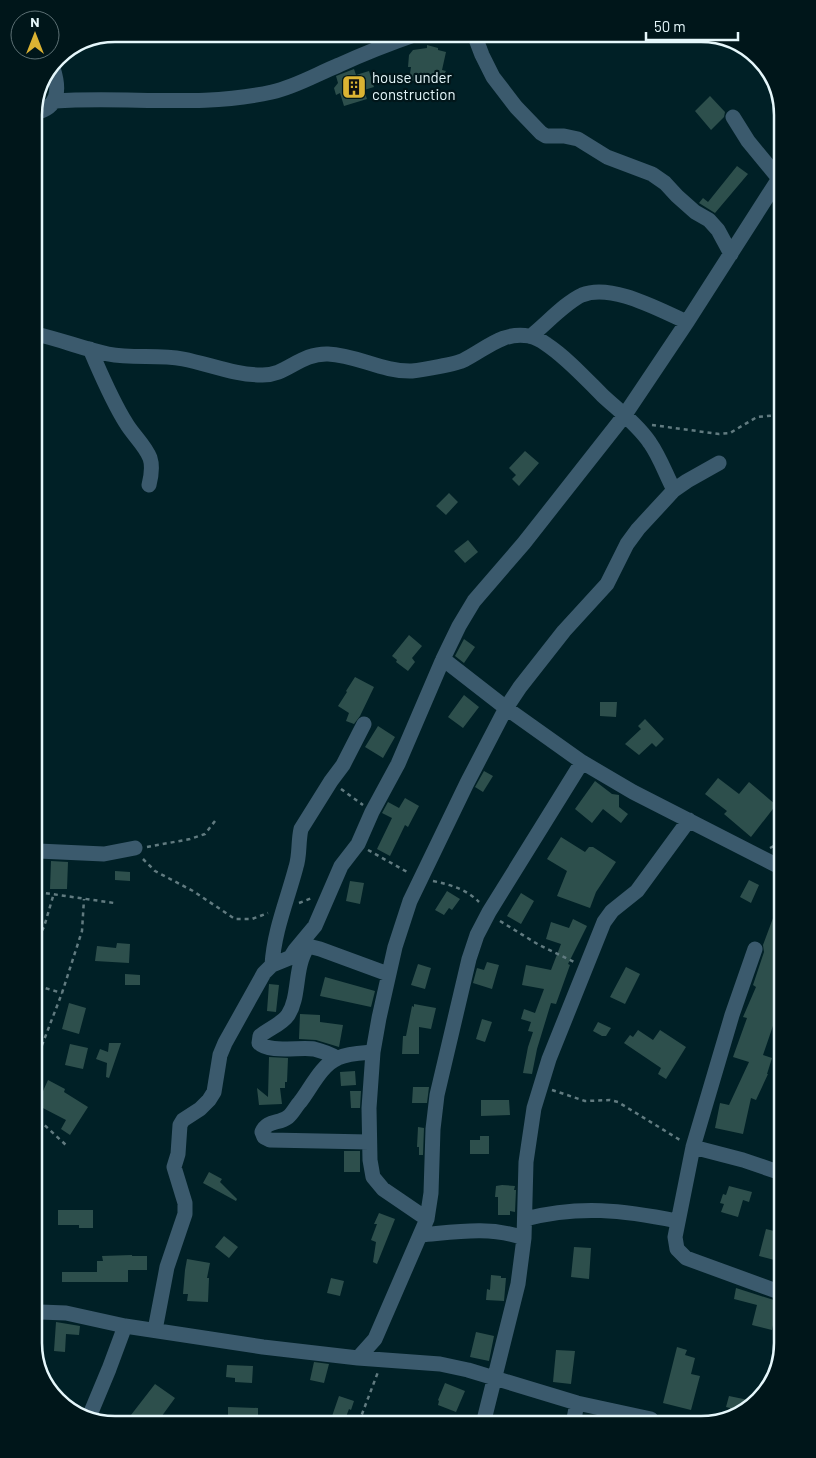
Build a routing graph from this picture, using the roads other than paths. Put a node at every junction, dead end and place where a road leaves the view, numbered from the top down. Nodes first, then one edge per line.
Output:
1 (394, 42) edge
2 (477, 43) edge
3 (55, 75) edge
4 (55, 101) junction
5 (43, 110) edge
6 (734, 117) dead end
7 (774, 173) edge
8 (774, 186) edge
9 (731, 254) junction
10 (687, 322) junction
11 (43, 336) edge
12 (531, 336) junction
13 (90, 349) junction
14 (629, 420) junction
15 (719, 463) dead end
16 (149, 485) dead end
17 (674, 490) junction
18 (443, 659) junction
19 (506, 708) junction
20 (364, 724) dead end
21 (582, 762) junction
22 (689, 820) junction
23 (135, 848) road end
24 (42, 851) edge
25 (774, 864) edge
26 (755, 949) dead end
27 (304, 952) junction
28 (290, 958) junction
29 (272, 965) junction
30 (388, 974) junction
31 (373, 1052) junction
32 (337, 1058) junction
33 (369, 1142) junction
34 (693, 1147) junction
35 (774, 1171) edge
36 (427, 1219) junction
37 (525, 1219) junction
38 (677, 1221) junction
39 (421, 1234) junction
40 (524, 1238) junction
41 (774, 1290) edge
42 (42, 1312) edge
43 (125, 1326) junction
44 (155, 1330) junction
45 (358, 1358) junction
46 (494, 1378) junction
47 (577, 1403) junction
48 (91, 1411) edge
49 (485, 1416) edge
50 (575, 1416) edge
51 (637, 1416) edge

1 - 4 street
2 - 9 street
3 - 4 street
4 - 5 street
6 - 7 street
8 - 9 street
9 - 10 street
10 - 12 street
10 - 14 street
11 - 13 street
12 - 13 street
12 - 14 street
13 - 16 street
14 - 17 street
14 - 18 street
15 - 17 street
17 - 19 street
18 - 19 street
18 - 28 street
19 - 21 street
19 - 30 street
20 - 29 street
21 - 22 street
21 - 36 street
22 - 25 street
22 - 37 street
23 - 24 street
26 - 34 street
27 - 28 street
27 - 30 street
27 - 32 street
28 - 29 street
29 - 44 street
30 - 31 street
31 - 32 street
31 - 33 street
32 - 33 street
33 - 36 street
34 - 35 street
34 - 38 street
36 - 39 street
37 - 38 street
37 - 40 street
38 - 41 street
39 - 40 street
39 - 45 street
40 - 46 street
42 - 43 street
43 - 44 street
43 - 48 street
44 - 45 street
45 - 46 street
46 - 47 street
46 - 49 street
47 - 50 street
47 - 51 street

